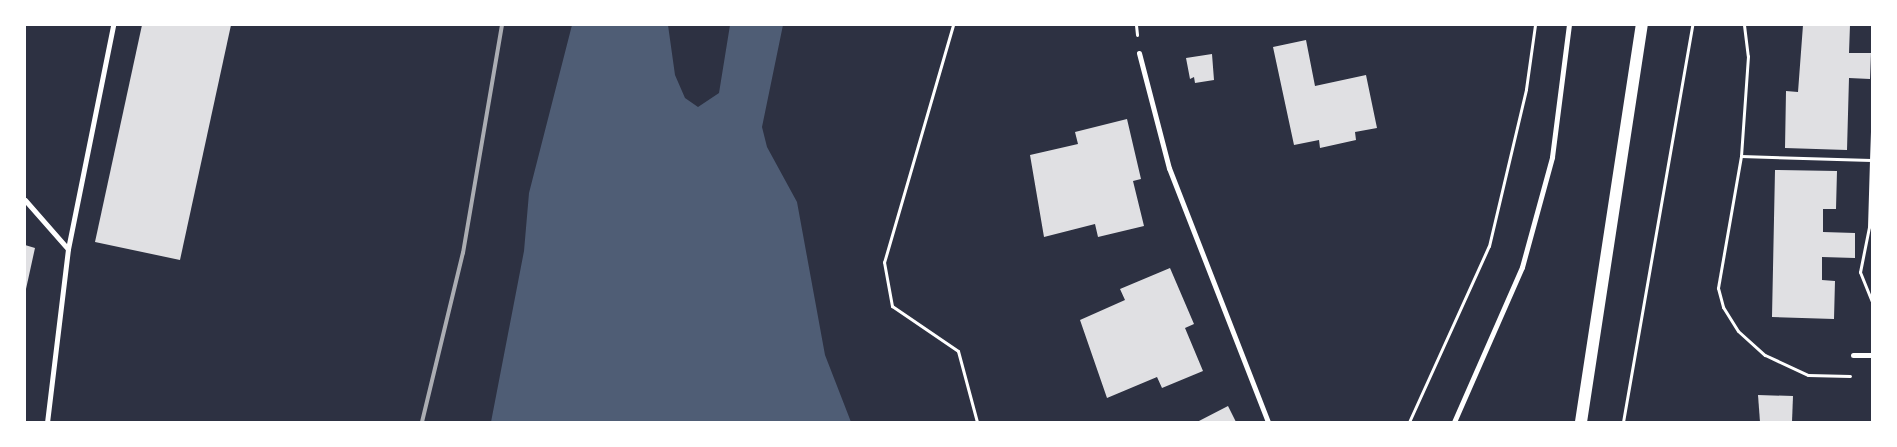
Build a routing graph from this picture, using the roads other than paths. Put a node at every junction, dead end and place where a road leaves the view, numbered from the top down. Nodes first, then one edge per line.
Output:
1 (113, 25) edge
2 (1569, 25) edge
3 (1642, 25) edge
4 (1139, 53) dead end
5 (25, 200) edge
6 (68, 249) junction
7 (1854, 355) dead end
8 (1872, 355) edge
9 (47, 422) edge
10 (1268, 422) edge
11 (1454, 422) edge
12 (1580, 422) edge

1 - 6 street
2 - 11 street
3 - 12 main road
4 - 10 street
5 - 6 street
6 - 9 street
7 - 8 street

